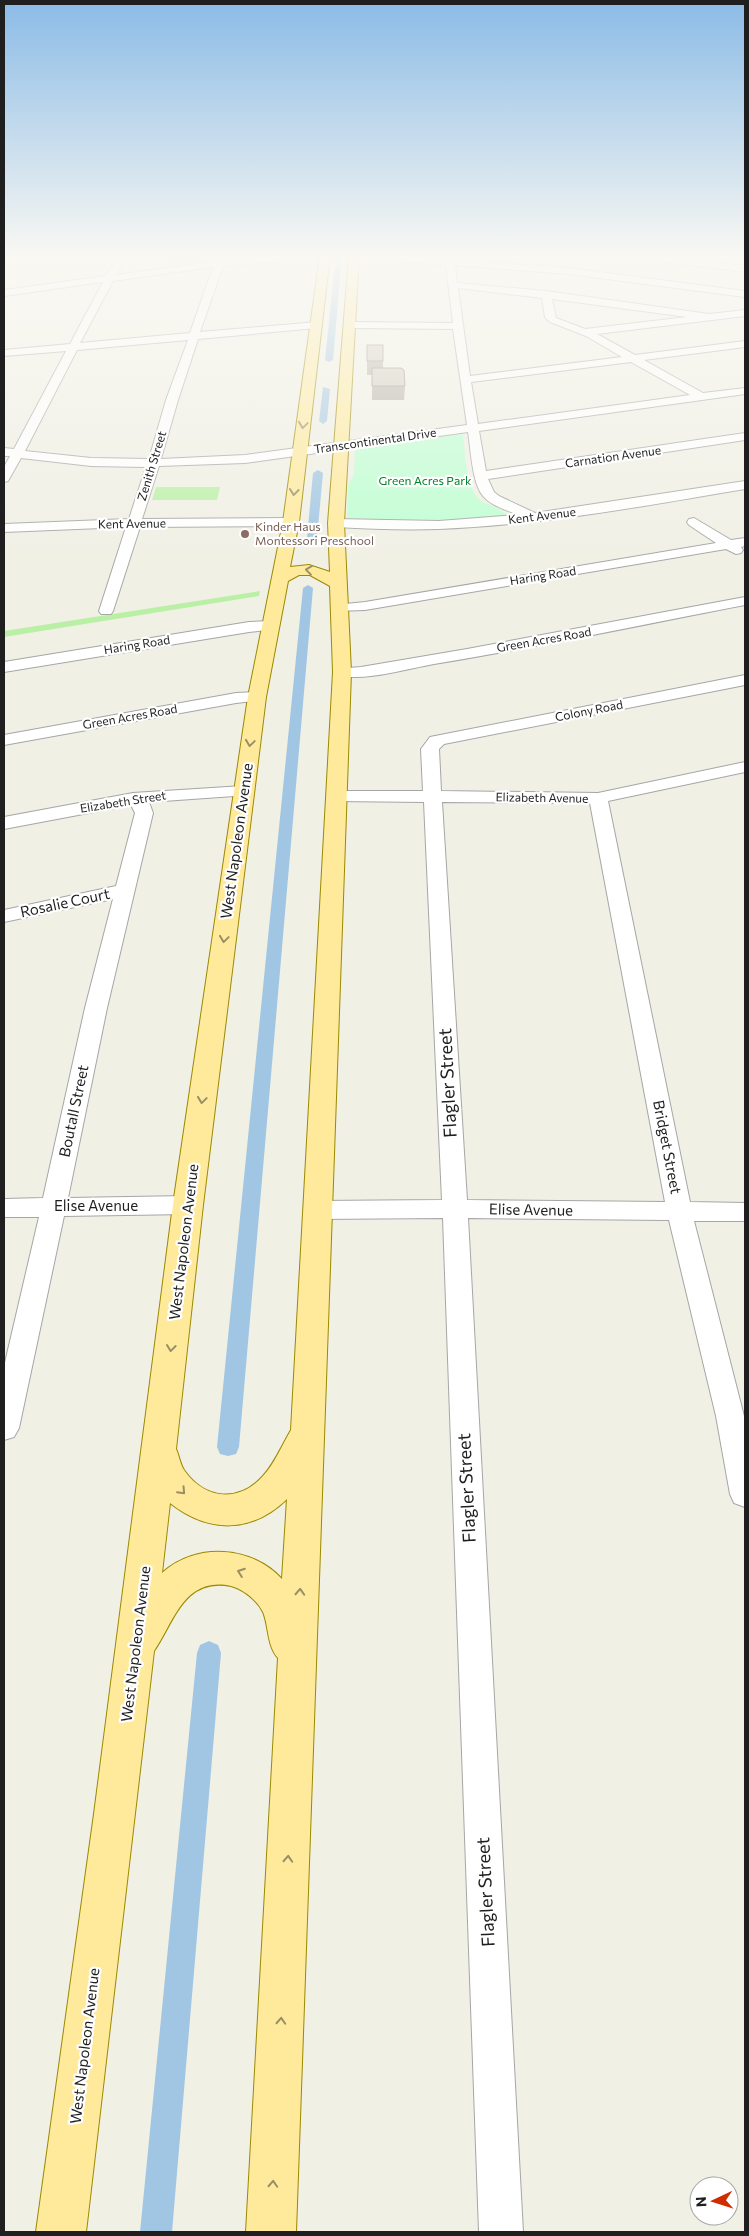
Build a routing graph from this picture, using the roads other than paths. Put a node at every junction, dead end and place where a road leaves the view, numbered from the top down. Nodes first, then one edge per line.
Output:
1 (67, 359) edge
2 (187, 359) edge
3 (312, 359) edge
4 (347, 359) edge
5 (463, 359) edge
6 (631, 359) edge
7 (634, 359) edge
8 (311, 364) junction
9 (347, 364) junction
10 (330, 374) junction
11 (465, 380) junction
12 (309, 382) junction
13 (745, 384) edge
14 (346, 387) junction
15 (745, 391) edge
16 (696, 394) junction
17 (472, 425) junction
18 (745, 437) edge
19 (342, 442) junction
20 (4, 444) edge
21 (300, 448) junction
22 (13, 451) edge
23 (155, 460) junction
24 (481, 476) junction
25 (4, 478) edge
26 (745, 485) edge
27 (535, 518) junction
28 (291, 522) junction
29 (694, 522) dead end
30 (134, 523) junction
31 (336, 523) junction
32 (4, 528) edge
33 (745, 542) edge
34 (336, 544) junction
35 (728, 545) junction
36 (285, 551) junction
37 (745, 557) edge
38 (279, 580) junction
39 (339, 596) junction
40 (745, 601) edge
41 (106, 611) dead end
42 (270, 626) junction
43 (4, 667) edge
44 (342, 672) junction
45 (745, 680) edge
46 (257, 697) junction
47 (4, 740) edge
48 (433, 744) joint
49 (745, 768) edge
50 (244, 791) junction
51 (336, 796) junction
52 (432, 796) junction
53 (133, 798) junction
54 (598, 798) junction
55 (4, 823) edge
56 (126, 890) junction
57 (4, 916) edge
58 (188, 1205) junction
59 (54, 1206) junction
60 (4, 1208) edge
61 (455, 1209) junction
62 (318, 1210) junction
63 (679, 1211) junction
64 (745, 1212) edge
65 (4, 1428) edge
66 (308, 1428) junction
67 (159, 1449) junction
68 (745, 1494) edge
69 (135, 1650) junction
70 (297, 1670) junction
71 (61, 2232) edge
72 (271, 2232) edge
73 (501, 2232) edge

1 - 22 street
2 - 23 street, Zenith Street
3 - 8 main road, West Napoleon Avenue
4 - 9 main road
5 - 11 street
6 - 11 street
7 - 16 street
8 - 10 main road
8 - 12 main road, West Napoleon Avenue
9 - 10 main road
9 - 14 main road
10 - 12 main road
10 - 14 main road
11 - 17 street
12 -> 21 main road, West Napoleon Avenue
13 - 16 street, Transcontinental Drive
14 - 19 main road
15 - 16 street, Transcontinental Drive
16 - 17 street, Transcontinental Drive
17 - 19 street, Transcontinental Drive
17 - 24 street
18 - 24 street, Carnation Avenue
19 - 21 street, Transcontinental Drive
19 - 31 main road
20 - 22 street, Transcontinental Drive
21 - 23 street, Transcontinental Drive
21 -> 28 main road, West Napoleon Avenue
22 - 23 street, Transcontinental Drive
22 - 25 street
23 - 30 street, Zenith Street
24 - 27 street
26 - 27 street, Kent Avenue
27 - 31 street, Kent Avenue
28 - 30 street, Kent Avenue
28 - 36 main road, West Napoleon Avenue
29 - 35 street
30 - 32 street, Kent Avenue
30 - 41 street, Zenith Street
31 - 34 main road
33 - 35 street, Haring Road
34 - 36 main road
34 - 39 main road
35 - 37 street
35 - 39 street, Haring Road
36 - 38 main road, West Napoleon Avenue
39 -> 38 main road
38 - 42 main road, West Napoleon Avenue
39 - 44 main road
40 - 44 street, Green Acres Road
42 - 43 street, Haring Road
42 - 46 main road, West Napoleon Avenue
44 - 51 main road
45 - 48 street, Colony Road
46 - 47 street, Green Acres Road
46 -> 50 main road, West Napoleon Avenue
48 - 52 street, Flagler Street
49 - 54 street, Elizabeth Avenue
50 - 53 street, Elizabeth Street
50 -> 58 main road, West Napoleon Avenue
51 - 52 street, Elizabeth Avenue
51 - 62 main road
52 - 54 street, Elizabeth Avenue
52 - 61 street, Flagler Street
53 - 55 street, Elizabeth Street
53 - 56 street, Boutall Street
54 - 63 street, Bridget Street
56 - 57 street, Rosalie Court
56 - 59 street, Boutall Street
58 - 59 street, Elise Avenue
58 -> 67 main road, West Napoleon Avenue
59 - 60 street, Elise Avenue
59 - 65 street, Boutall Street
61 - 62 street, Elise Avenue
61 - 63 street, Elise Avenue
61 - 73 street, Flagler Street
62 - 66 main road
63 - 64 street, Elise Avenue
63 - 68 street, Bridget Street
67 -> 66 main road
70 -> 66 main road
67 - 69 main road, West Napoleon Avenue
70 -> 69 main road
69 - 71 main road, West Napoleon Avenue
72 -> 70 main road

